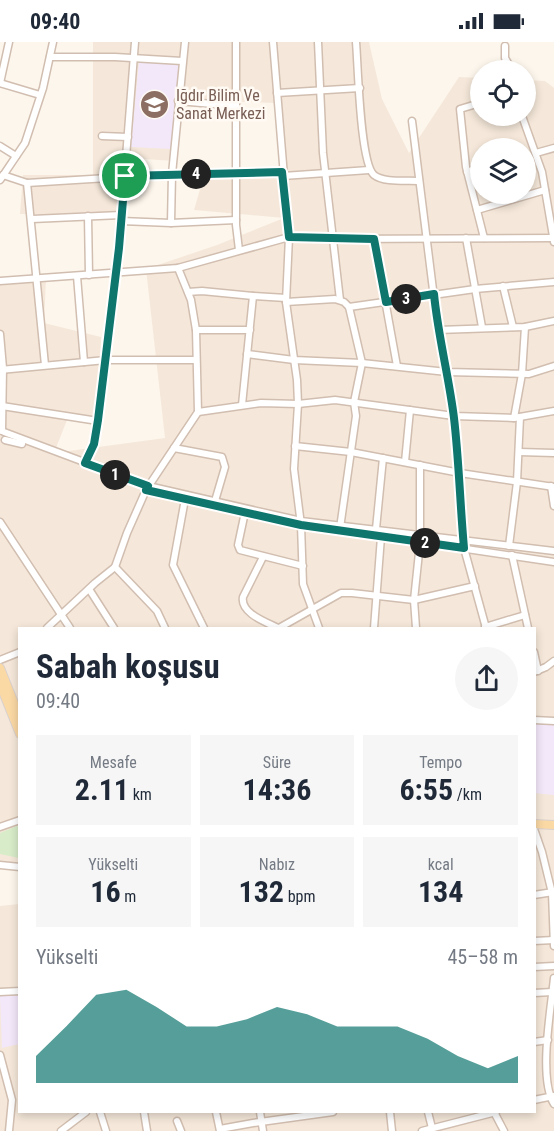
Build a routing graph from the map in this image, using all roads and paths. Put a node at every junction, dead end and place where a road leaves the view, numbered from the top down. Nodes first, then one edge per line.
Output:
1 (9, 42) edge
2 (53, 42) edge
3 (135, 42) edge
4 (185, 42) edge
5 (236, 42) edge
6 (273, 42) edge
7 (318, 42) edge
8 (356, 42) edge
9 (505, 46) dead end
10 (50, 57) junction
11 (134, 59) junction
12 (506, 60) edge
13 (182, 61) junction
14 (0, 83) edge
15 (360, 88) junction
16 (321, 91) junction
17 (277, 93) junction
18 (40, 94) junction
19 (178, 101) junction
20 (236, 106) junction
21 (470, 106) edge
22 (412, 121) dead end
23 (102, 136) dead end
24 (128, 137) junction
25 (0, 146) edge
26 (554, 148) edge
27 (536, 151) edge
28 (536, 154) edge
29 (16, 156) junction
30 (369, 170) junction
31 (470, 171) edge
32 (326, 172) junction
33 (467, 172) junction
34 (236, 173) junction
35 (172, 174) junction
36 (282, 174) junction
37 (125, 176) junction
38 (2, 177) edge
39 (419, 181) junction
40 (27, 183) junction
41 (545, 193) junction
42 (554, 194) edge
43 (477, 210) junction
44 (88, 216) junction
45 (121, 218) junction
46 (32, 219) junction
47 (236, 220) junction
48 (171, 223) junction
49 (289, 237) junction
50 (426, 238) junction
51 (465, 238) junction
52 (484, 238) junction
53 (334, 239) junction
54 (374, 239) junction
55 (554, 240) edge
56 (239, 250) junction
57 (178, 268) junction
58 (116, 272) junction
59 (89, 275) junction
60 (76, 276) junction
61 (38, 279) junction
62 (0, 281) edge
63 (554, 282) edge
64 (503, 286) junction
65 (475, 289) junction
66 (188, 292) junction
67 (434, 294) junction
68 (253, 296) junction
69 (286, 300) junction
70 (340, 300) junction
71 (386, 302) junction
72 (349, 307) junction
73 (554, 321) edge
74 (482, 327) junction
75 (513, 327) junction
76 (525, 327) junction
77 (196, 330) junction
78 (250, 330) junction
79 (438, 330) junction
80 (0, 334) edge
81 (247, 354) junction
82 (106, 360) junction
83 (196, 360) junction
84 (294, 360) junction
85 (84, 362) junction
86 (362, 363) junction
87 (45, 365) junction
88 (397, 366) junction
89 (554, 366) edge
90 (2, 369) edge
91 (447, 372) junction
92 (522, 374) junction
93 (354, 402) junction
94 (298, 404) junction
95 (242, 405) junction
96 (2, 406) junction
97 (410, 410) junction
98 (554, 411) edge
99 (198, 412) junction
100 (454, 416) junction
101 (517, 418) junction
102 (98, 421) junction
103 (2, 432) edge
104 (3, 441) edge
105 (295, 446) junction
106 (174, 448) junction
107 (351, 452) junction
108 (519, 452) junction
109 (554, 453) edge
110 (383, 458) junction
111 (405, 462) junction
112 (85, 463) junction
113 (420, 465) junction
114 (460, 473) junction
115 (517, 482) junction
116 (552, 487) edge
117 (147, 488) junction
118 (185, 499) junction
119 (215, 501) junction
120 (554, 506) edge
121 (245, 512) junction
122 (0, 522) edge
123 (301, 523) junction
124 (340, 528) junction
125 (376, 529) junction
126 (381, 537) junction
127 (420, 539) junction
128 (464, 544) junction
129 (509, 546) junction
130 (554, 551) edge
131 (512, 555) junction
132 (263, 557) junction
133 (554, 562) edge
134 (303, 566) junction
135 (115, 567) junction
136 (475, 586) junction
137 (89, 589) junction
138 (376, 595) junction
139 (414, 600) junction
140 (311, 609) junction
141 (525, 615) junction
142 (62, 616) junction
143 (48, 627) edge
144 (69, 627) edge
145 (113, 627) edge
146 (165, 627) edge
147 (204, 627) edge
148 (276, 627) edge
149 (281, 627) edge
150 (319, 627) edge
151 (376, 627) edge
152 (416, 627) edge
153 (485, 627) edge
154 (488, 627) edge
155 (528, 627) edge
156 (18, 653) edge
157 (0, 660) edge
158 (554, 661) edge
159 (536, 671) edge
160 (1, 674) edge
161 (0, 684) edge
162 (18, 713) edge
163 (536, 720) edge
164 (554, 721) edge
165 (18, 729) edge
166 (18, 821) edge
167 (554, 825) edge
168 (536, 826) edge
169 (0, 827) edge
170 (536, 832) edge
171 (542, 852) junction
172 (536, 853) edge
173 (0, 865) edge
174 (18, 867) edge
175 (553, 892) edge
176 (536, 895) edge
177 (554, 940) edge
178 (536, 941) edge
179 (554, 946) edge
180 (554, 966) edge
181 (536, 967) edge
182 (554, 978) edge
183 (18, 991) edge
184 (0, 992) edge
185 (536, 993) edge
186 (553, 996) edge
187 (548, 1040) junction
188 (536, 1042) edge
189 (0, 1054) edge
190 (554, 1059) edge
191 (546, 1061) junction
192 (552, 1096) edge
193 (536, 1100) edge
194 (554, 1104) edge
195 (85, 1113) edge
196 (100, 1113) edge
197 (144, 1113) edge
198 (216, 1113) edge
199 (260, 1113) edge
200 (306, 1113) edge
201 (390, 1113) edge
202 (428, 1113) edge
203 (464, 1113) edge
204 (491, 1113) edge
205 (495, 1113) edge
206 (466, 1119) junction
207 (177, 1121) dead end
208 (263, 1121) junction
209 (436, 1129) edge
210 (63, 1130) edge
211 (220, 1130) edge
212 (9, 1131) edge
213 (106, 1131) edge
214 (147, 1131) edge
215 (181, 1131) edge
216 (263, 1131) edge
217 (392, 1131) edge
218 (422, 1131) edge
219 (504, 1131) edge

1 - 14 street
2 - 10 street
3 - 11 street
4 - 13 street
5 - 20 street
6 - 17 street
7 - 16 street
8 - 15 street
9 - 12 street
10 - 11 street
10 - 18 street
11 - 13 street
11 - 24 street
13 - 19 street
14 - 18 street
15 - 16 street
15 - 30 street
16 - 17 street
16 - 32 street
17 - 36 street
18 - 29 street
19 - 20 street
19 - 35 street
20 - 34 street
21 - 33 street
22 - 39 street
23 - 24 street
24 - 37 street
25 - 29 street
26 - 27 street
28 - 41 street
29 - 38 street
30 - 32 street
30 - 39 street
31 - 33 street
32 - 36 street
32 - 53 street
33 - 43 street
34 - 35 street
34 - 36 street
34 - 47 street
35 - 37 street
35 - 48 street
36 - 49 street
37 - 40 street
37 - 45 street
38 - 40 street
39 - 50 street
40 - 46 street
41 - 42 street
41 - 43 street
41 - 55 street
43 - 52 street
44 - 45 street
44 - 46 street
44 - 59 street
45 - 48 street
45 - 58 street
46 - 61 street
47 - 48 street
47 - 56 street
49 - 53 street
49 - 56 street
49 - 69 street
50 - 51 street
50 - 54 street
50 - 67 street
51 - 52 street
51 - 65 street
52 - 55 street
53 - 54 street
53 - 70 street
54 - 71 street
56 - 57 street
57 - 58 street
57 - 66 street
58 - 59 street
58 - 82 street
59 - 60 street
60 - 61 street
60 - 85 street
61 - 62 street
61 - 87 street
63 - 64 street
64 - 65 street
64 - 75 street
65 - 67 street
65 - 74 street
66 - 68 street
66 - 77 street
67 - 71 street
67 - 79 street
68 - 69 street
68 - 78 street
69 - 70 street
69 - 84 street
70 - 72 street
71 - 72 street
71 - 88 street
72 - 86 street
73 - 76 street
74 - 75 street
74 - 79 street
75 - 76 street
76 - 92 street
77 - 78 street
77 - 83 street
78 - 81 street
79 - 91 street
80 - 90 street
81 - 84 street
81 - 95 street
82 - 83 street
82 - 85 street
82 - 102 street
83 - 99 street
84 - 86 street
84 - 94 street
85 - 87 street
86 - 88 street
86 - 93 street
87 - 90 street
88 - 91 street
89 - 92 street
90 - 96 street
91 - 92 street
91 - 100 street
92 - 101 street
93 - 94 street
93 - 97 street
93 - 107 street
94 - 95 street
94 - 105 street
95 - 99 street
96 - 102 street
96 - 103 street
97 - 100 street
97 - 111 street
98 - 101 street
99 - 106 street
100 - 101 street
100 - 114 street
101 - 108 street
102 - 112 street
103 - 104 street
103 - 112 street
104 - 117 street
105 - 107 street
105 - 123 street
106 - 117 street
106 - 119 street
107 - 110 street
107 - 124 street
108 - 109 street
108 - 115 street
110 - 111 street
110 - 125 street
111 - 113 street
112 - 117 street
113 - 114 street
113 - 127 street
114 - 115 street
114 - 128 street
115 - 116 street
115 - 129 street
116 - 120 street
117 - 118 street
117 - 119 street
117 - 135 street
118 - 121 street
118 - 147 street
119 - 123 street
121 - 123 street
121 - 132 street
122 - 142 street
123 - 124 street
123 - 134 street
124 - 125 street
124 - 126 street
125 - 127 street
126 - 127 street
126 - 138 street
127 - 128 street
127 - 139 street
128 - 129 street
128 - 131 street
128 - 136 street
129 - 130 street
131 - 133 street
131 - 141 street
132 - 134 street
132 - 148 street
134 - 140 street
135 - 137 street
135 - 146 street
136 - 139 street
136 - 153 street
137 - 142 street
137 - 145 street
138 - 139 street
138 - 140 street
138 - 151 street
139 - 152 street
140 - 149 street
140 - 150 street
141 - 154 street
141 - 155 street
142 - 143 street
142 - 144 street
156 - 157 street
158 - 159 street
160 - 162 main road
161 - 165 main road
163 - 164 street
166 - 169 street
167 - 168 main road
170 - 171 street
171 - 172 street
171 - 175 street
173 - 174 street
175 - 176 street
175 - 177 street
177 - 178 street
177 - 179 street
180 - 181 street
182 - 186 street
183 - 184 street
185 - 186 street
186 - 187 street
187 - 188 street
187 - 191 street
189 - 212 street
190 - 191 street
191 - 192 street
192 - 193 street
192 - 194 street
195 - 210 street
196 - 213 street
197 - 214 street
198 - 211 street
199 - 208 street
200 - 208 street
201 - 217 street
202 - 209 street
203 - 206 street
204 - 206 street
205 - 219 street
206 - 209 street
207 - 215 street
208 - 211 street
208 - 216 street
209 - 218 street

